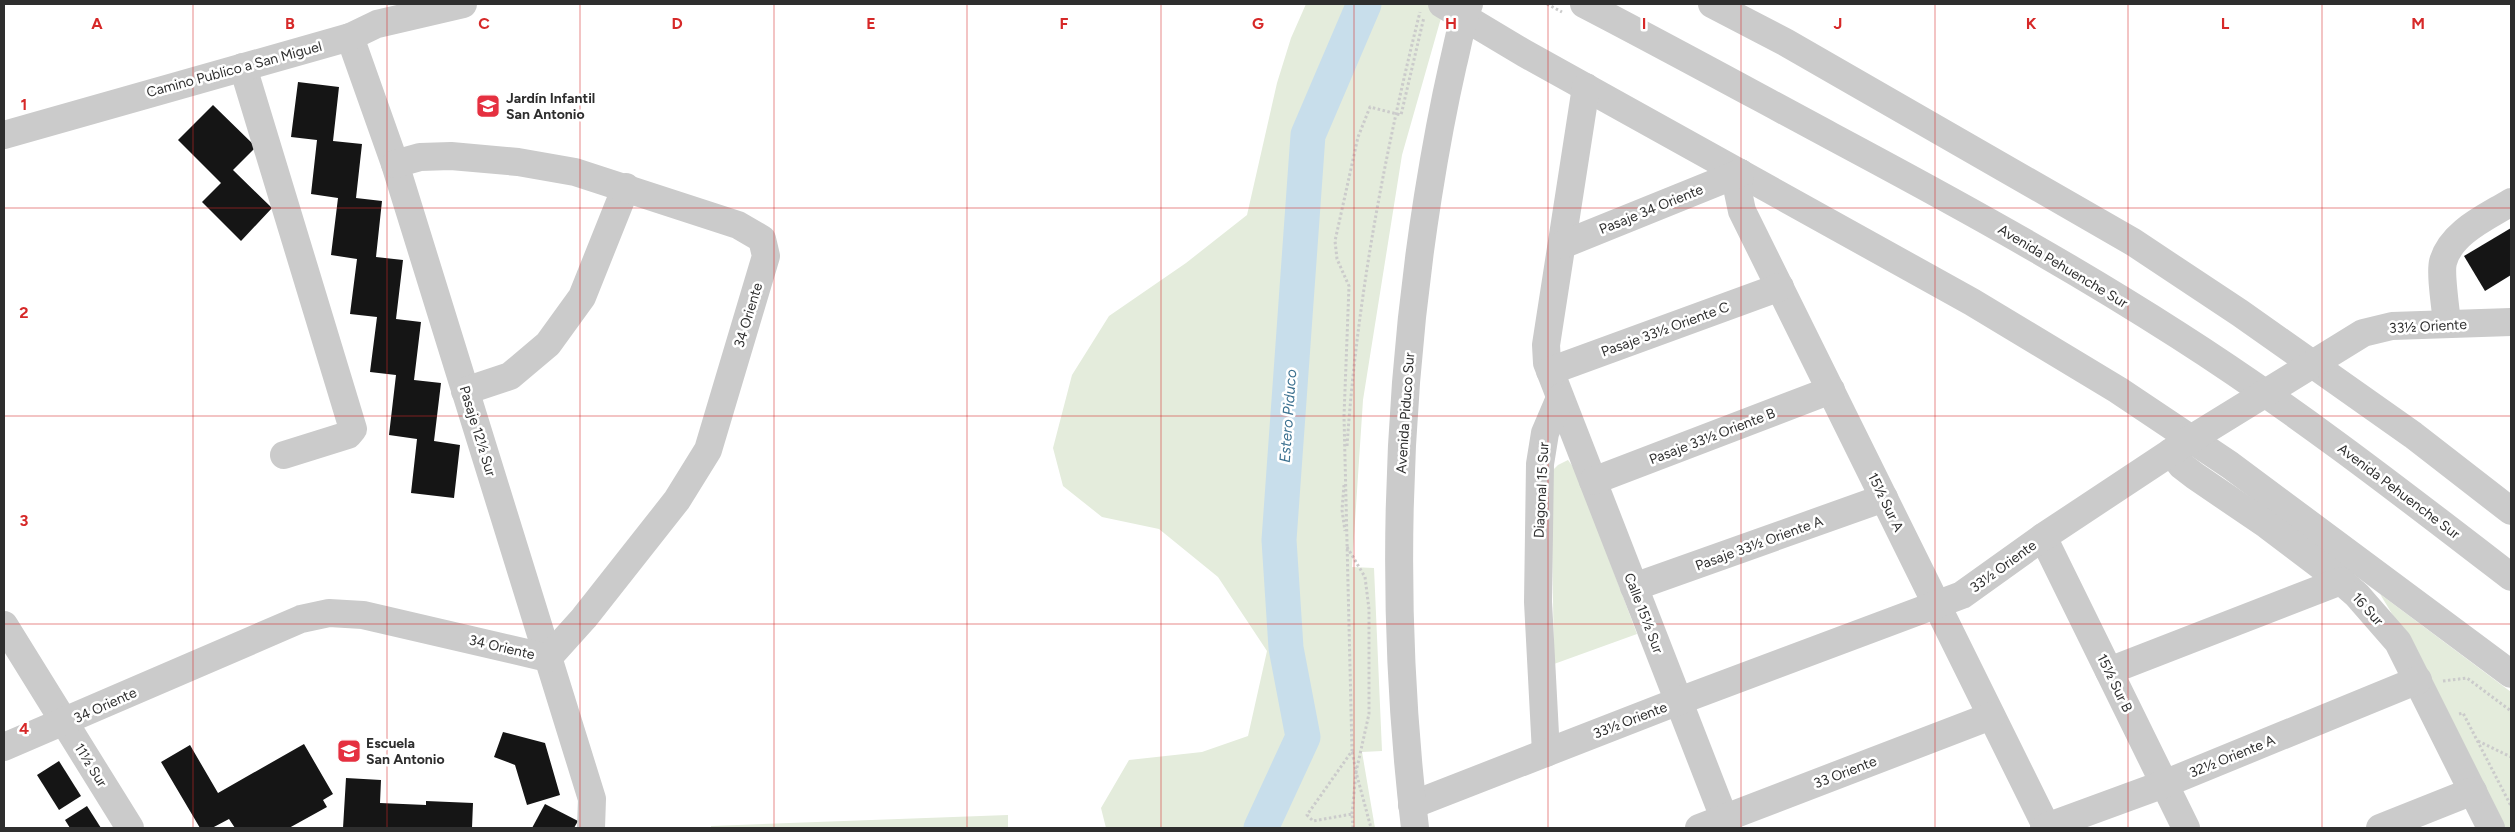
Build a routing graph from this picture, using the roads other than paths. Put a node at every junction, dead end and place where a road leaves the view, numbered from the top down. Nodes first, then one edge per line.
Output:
1 (463, 4) edge
2 (1712, 4) edge
3 (1574, 8) edge
4 (1450, 9) edge
5 (350, 37) junction
6 (243, 67) junction
7 (1586, 86) junction
8 (4, 135) edge
9 (395, 164) junction
10 (1740, 173) junction
11 (626, 188) junction
12 (2511, 202) edge
13 (1562, 245) junction
14 (1780, 286) junction
15 (2511, 322) edge
16 (2447, 324) junction
17 (2311, 364) junction
18 (1550, 372) junction
19 (1831, 390) junction
20 (465, 391) junction
21 (2266, 393) junction
22 (1560, 398) junction
23 (2181, 446) junction
24 (284, 455) dead end
25 (1593, 481) junction
26 (1884, 498) junction
27 (2511, 511) edge
28 (2043, 537) junction
29 (2511, 577) edge
30 (2341, 581) junction
31 (1634, 587) junction
32 (1936, 603) junction
33 (4, 626) edge
34 (548, 658) junction
35 (2109, 671) junction
36 (2511, 674) edge
37 (2419, 682) junction
38 (1678, 701) junction
39 (1991, 716) junction
40 (64, 722) junction
41 (4, 747) edge
42 (1546, 753) junction
43 (2164, 784) junction
44 (2473, 791) junction
45 (1414, 817) edge
46 (1726, 823) edge
47 (130, 828) edge
48 (591, 828) edge
49 (1699, 828) edge
50 (2046, 828) edge
51 (2186, 828) edge
52 (2380, 828) edge
53 (2491, 828) edge

1 - 5 street, Camino Publico a San Miguel
2 - 17 street
3 - 21 street, Avenida Pehuenche Sur
4 - 7 street
4 - 45 street, Avenida Piduco Sur
5 - 6 street, Camino Publico a San Miguel
5 - 9 street, Pasaje 12½ Sur
6 - 8 street, Camino Publico a San Miguel
6 - 24 street
7 - 10 street
7 - 13 street
9 - 11 street
9 - 20 street, Pasaje 12½ Sur
10 - 13 street, Pasaje 34 Oriente
10 - 14 street, 15½ Sur A
10 - 23 street
11 - 20 street
11 - 34 street, 34 Oriente
12 - 16 street
13 - 18 street
14 - 18 street, Pasaje 33½ Oriente C
14 - 19 street, 15½ Sur A
15 - 16 street, 33½ Oriente
16 - 17 street, 33½ Oriente
17 - 21 street, 33½ Oriente
17 - 27 street
18 - 22 street
19 - 25 street, Pasaje 33½ Oriente B
19 - 26 street, 15½ Sur A
20 - 34 street, Pasaje 12½ Sur
21 - 23 street, 33½ Oriente
21 - 29 street, Avenida Pehuenche Sur
22 - 25 street, Calle 15½ Sur
22 - 42 street, Diagonal 15 Sur
23 - 28 street, 33½ Oriente
23 - 30 street, 16 Sur
23 - 36 street
25 - 31 street, Calle 15½ Sur
26 - 31 street, Pasaje 33½ Oriente A
26 - 32 street, 15½ Sur A
28 - 32 street, 33½ Oriente
28 - 35 street, 15½ Sur B
30 - 35 street
30 - 37 street, 16 Sur
31 - 38 street, Calle 15½ Sur
32 - 38 street, 33½ Oriente
32 - 39 street, 15½ Sur A
33 - 40 street, 11½ Sur
34 - 40 street, 34 Oriente
34 - 48 street, Pasaje 12½ Sur
35 - 43 street, 15½ Sur B
37 - 43 street, 32½ Oriente A
37 - 44 street, 16 Sur
38 - 42 street, 33½ Oriente
38 - 46 street, Calle 15½ Sur
39 - 46 street, 33 Oriente
39 - 50 street, 15½ Sur A
40 - 41 street, 34 Oriente
40 - 47 street, 11½ Sur
42 - 45 street, 33½ Oriente
43 - 50 street, 32½ Oriente A
43 - 51 street, 15½ Sur B
44 - 52 street
44 - 53 street, 16 Sur
46 - 49 street, 33 Oriente

